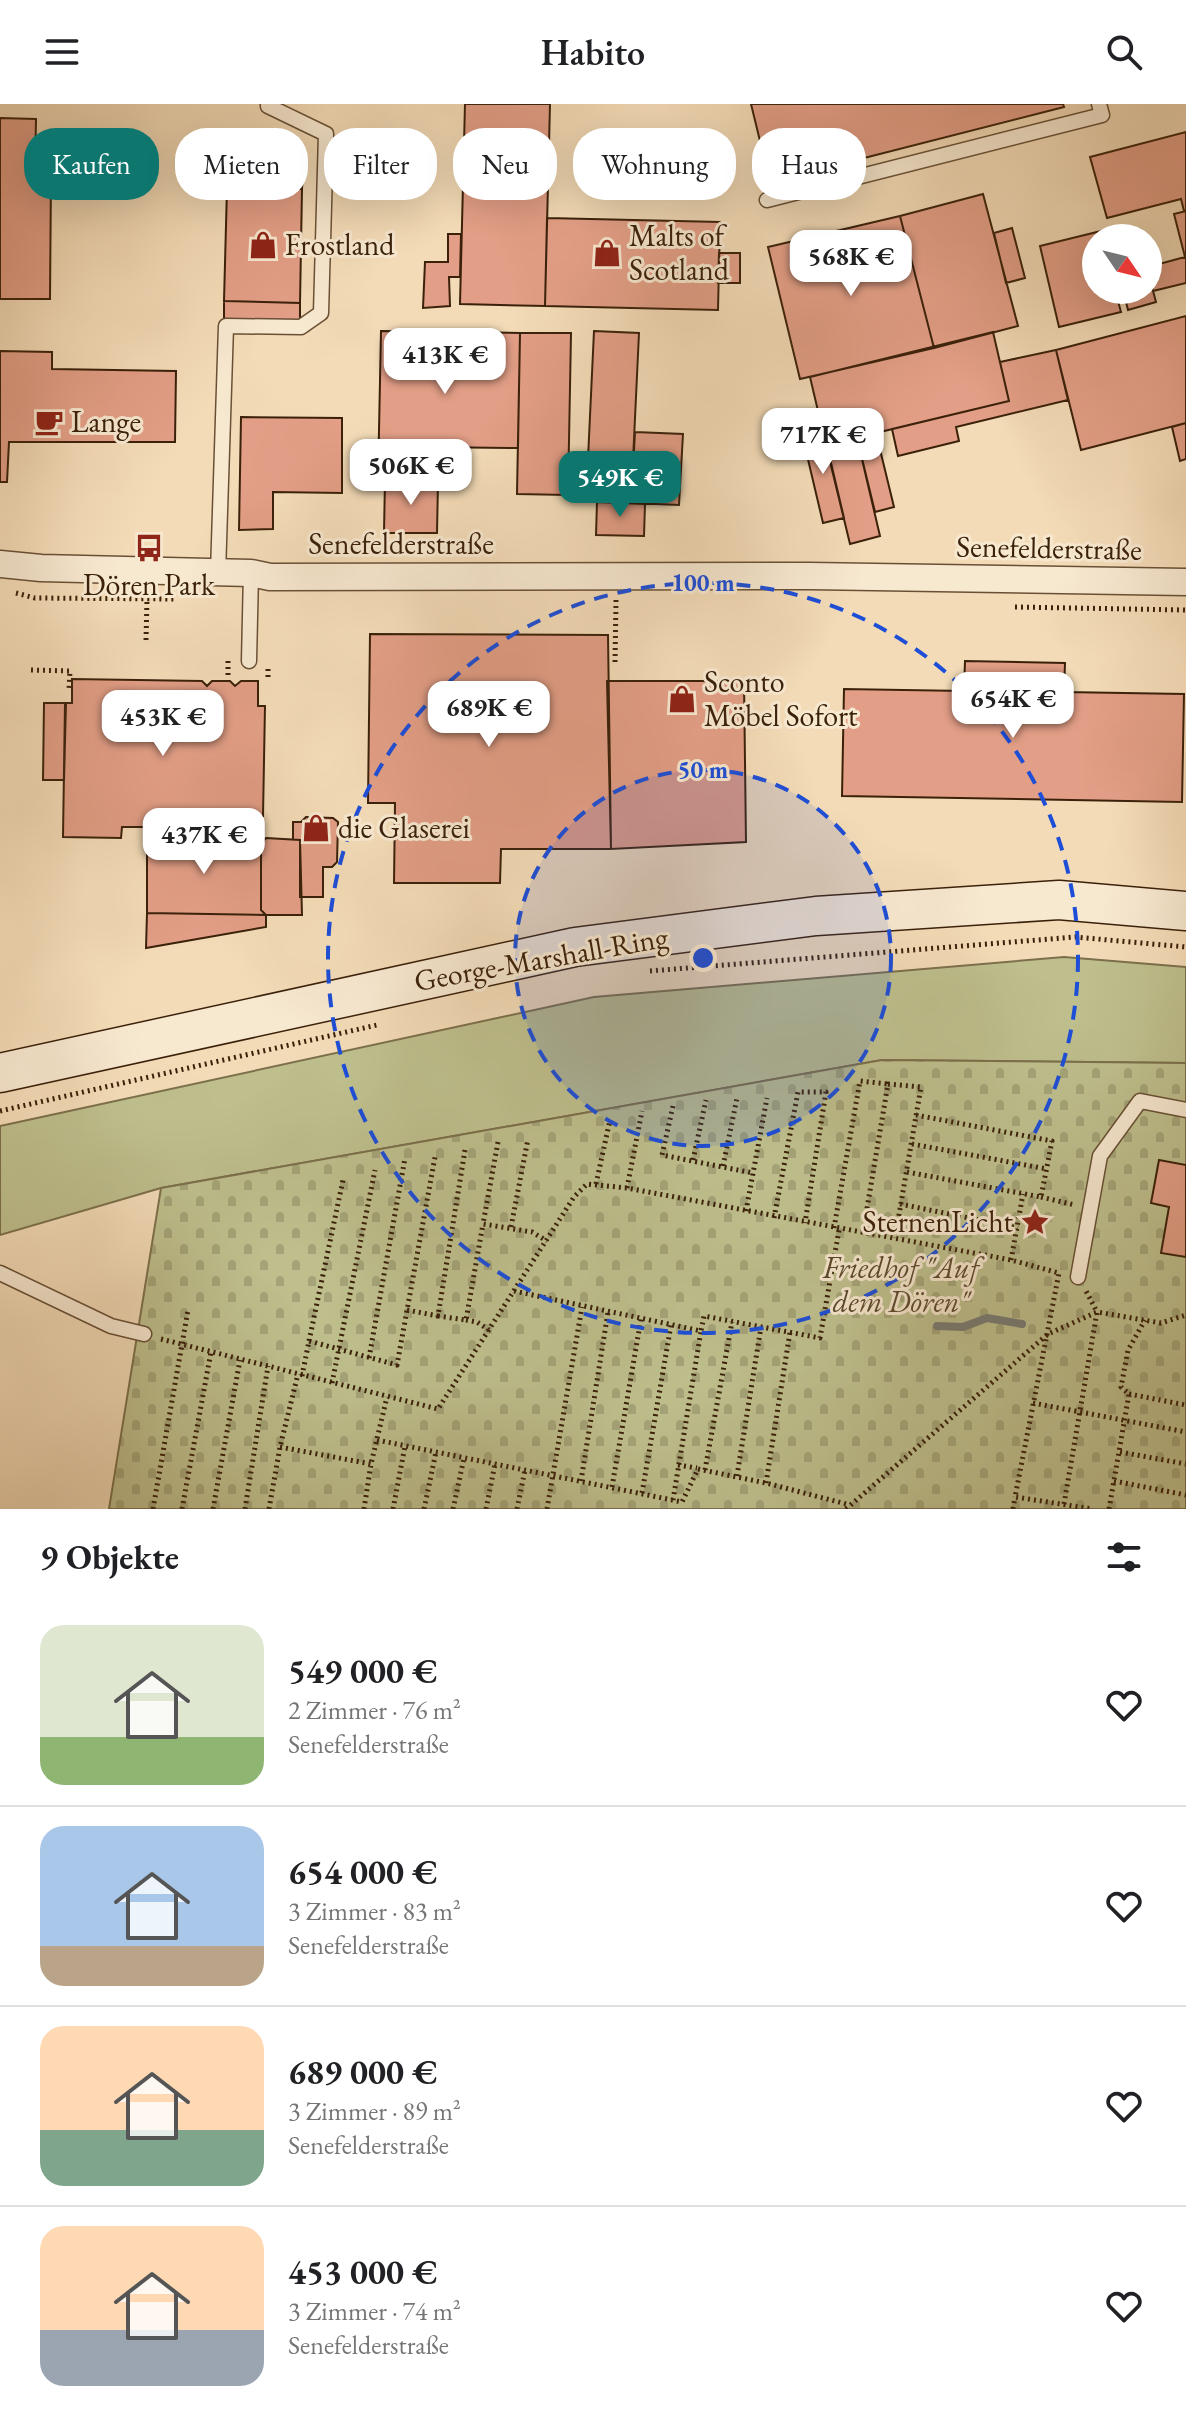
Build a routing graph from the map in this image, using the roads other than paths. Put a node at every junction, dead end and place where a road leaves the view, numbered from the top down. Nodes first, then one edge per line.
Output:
1 (268, 104) edge
2 (1099, 104) edge
3 (866, 175) edge
4 (0, 564) edge
5 (218, 573) junction
6 (251, 573) junction
7 (1186, 582) edge
8 (249, 661) dead end
9 (1186, 911) edge
10 (0, 1073) edge
11 (1186, 1110) edge
12 (0, 1273) edge
13 (1078, 1277) dead end
14 (144, 1334) dead end

1 - 5 lane
2 - 3 lane
4 - 5 street, Senefelderstraße
5 - 6 street, Senefelderstraße
6 - 7 street, Senefelderstraße
6 - 8 lane
9 - 10 main road, George-Marshall-Ring
11 - 13 lane
12 - 14 lane

